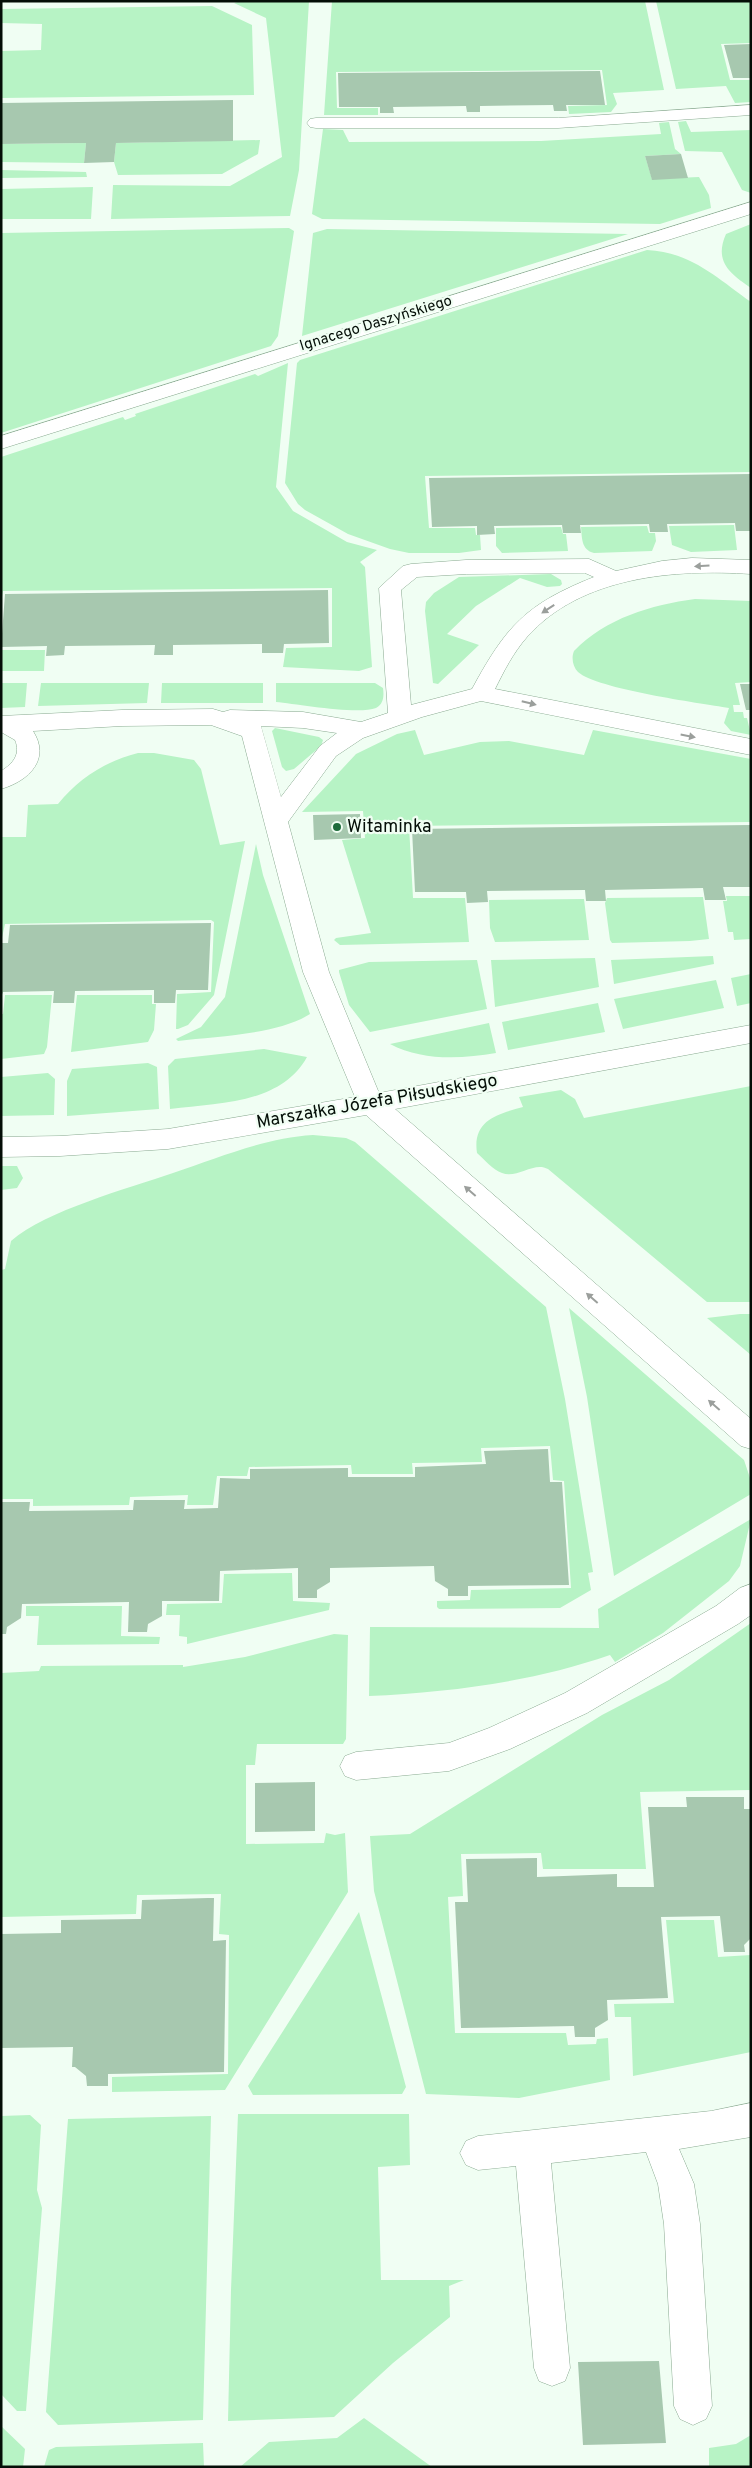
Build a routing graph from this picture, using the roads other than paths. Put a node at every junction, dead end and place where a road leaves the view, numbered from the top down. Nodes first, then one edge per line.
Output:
1 (751, 110) edge
2 (316, 123) dead end
3 (751, 208) edge
4 (1, 443) edge
5 (751, 567) edge
6 (613, 578) junction
7 (481, 694) junction
8 (213, 717) junction
9 (400, 717) junction
10 (5, 724) edge
11 (363, 730) junction
12 (751, 747) edge
13 (1, 781) edge
14 (277, 820) junction
15 (751, 1034) edge
16 (371, 1104) junction
17 (1, 1146) edge
18 (751, 1437) edge
19 (751, 1596) edge
20 (356, 1766) dead end
21 (751, 2120) edge
22 (656, 2134) junction
23 (532, 2147) junction
24 (478, 2153) dead end
25 (552, 2368) dead end
26 (693, 2406) dead end

1 - 2 street
3 - 4 street, Ignacego Daszyńskiego
5 -> 6 street
6 -> 7 street
6 - 9 street
7 - 9 street
7 -> 12 street
8 - 10 street
8 - 11 street
8 - 14 street
9 - 11 street
10 - 13 street
11 - 14 street
14 - 16 street
15 - 16 street, Marszałka Józefa Piłsudskiego
16 - 17 street, Marszałka Józefa Piłsudskiego
18 -> 16 street
19 - 20 street
21 - 22 street
22 - 23 street
22 - 26 street
23 - 24 street
23 - 25 street

